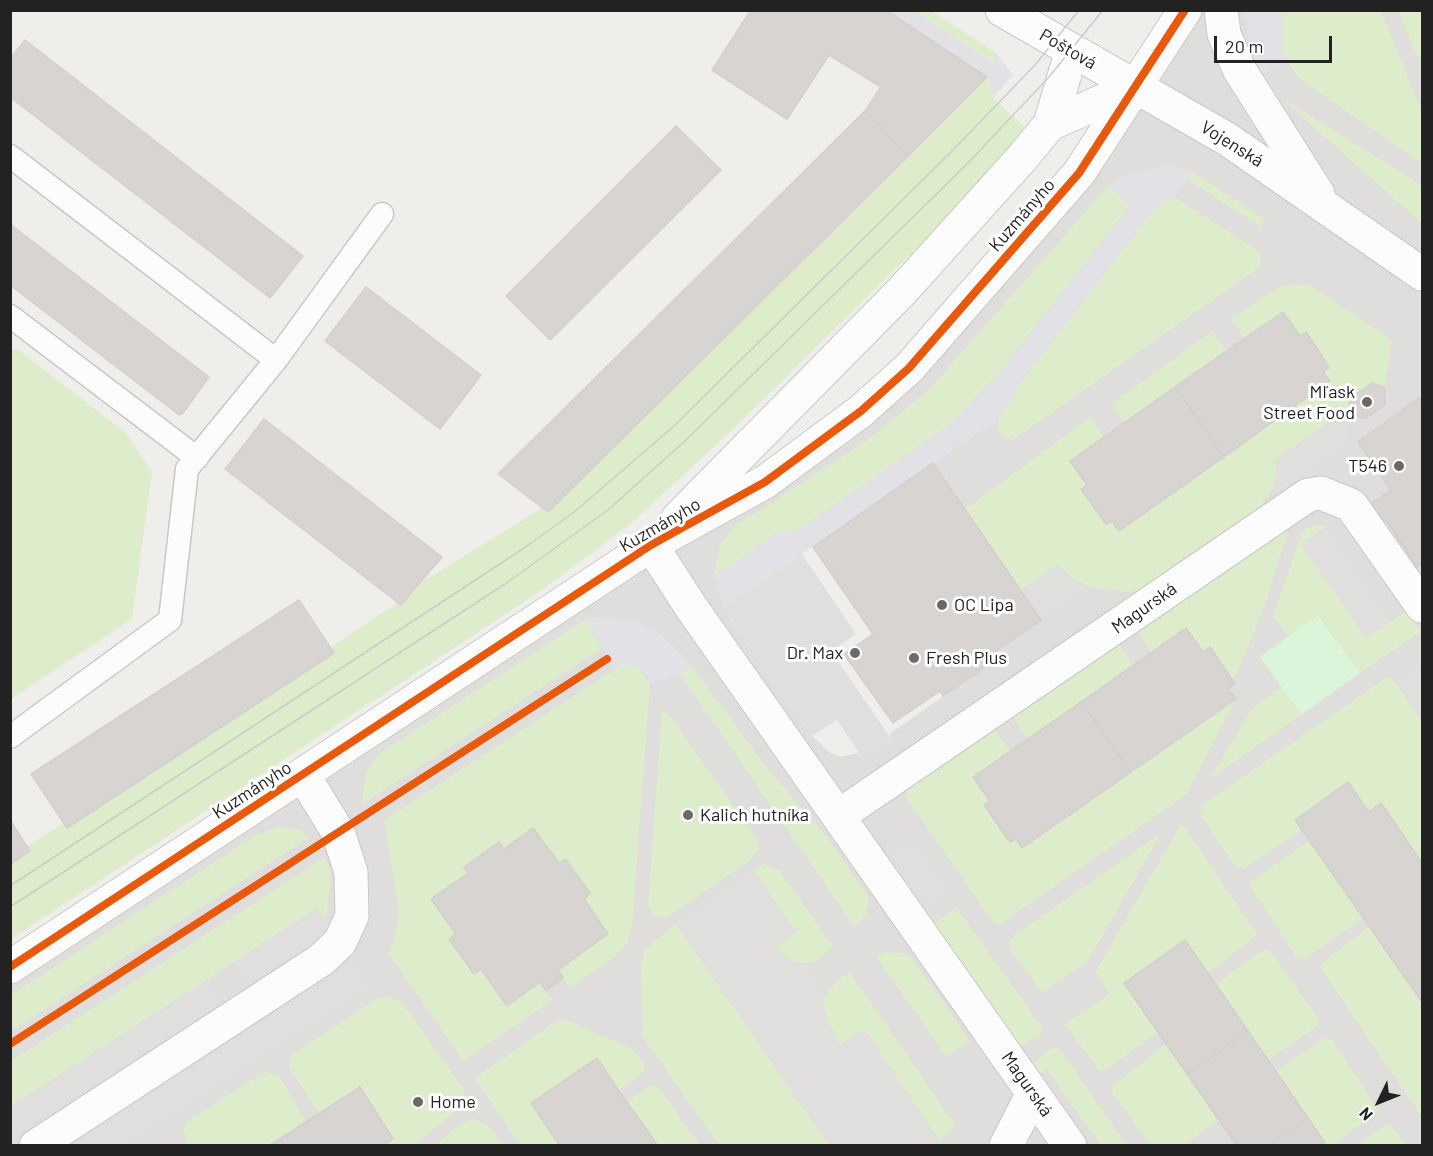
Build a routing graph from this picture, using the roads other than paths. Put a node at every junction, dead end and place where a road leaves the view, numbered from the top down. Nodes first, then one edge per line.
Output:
1 (1002, 10) edge
2 (1185, 10) edge
3 (1221, 10) edge
4 (1072, 50) junction
5 (1135, 87) junction
6 (1050, 124) junction
7 (10, 156) edge
8 (1326, 206) junction
9 (382, 214) dead end
10 (1422, 274) edge
11 (10, 316) edge
12 (276, 360) junction
13 (197, 458) junction
14 (651, 545) junction
15 (1422, 606) edge
16 (10, 738) edge
17 (303, 775) junction
18 (840, 815) junction
19 (10, 967) edge
20 (1033, 1094) junction
21 (36, 1146) edge
22 (1006, 1146) edge
23 (1070, 1146) edge

1 - 4 street, Poštová
2 - 5 street, Kuzmányho
3 - 8 street, Vojenská
4 - 5 street, Poštová
4 - 6 street, Kuzmányho
5 - 6 street, Kuzmányho
5 - 8 street, Vojenská
5 - 14 street, Kuzmányho
6 - 14 street, Kuzmányho
7 - 12 lane
8 - 10 street, Vojenská
9 - 12 lane
11 - 13 lane
12 - 13 lane
13 - 16 lane
14 - 17 street, Kuzmányho
14 - 18 street, Magurská
15 - 18 street, Magurská
17 - 19 street, Kuzmányho
17 - 21 street, Kuzmányho
18 - 20 street, Magurská
20 - 22 street
20 - 23 street, Magurská

